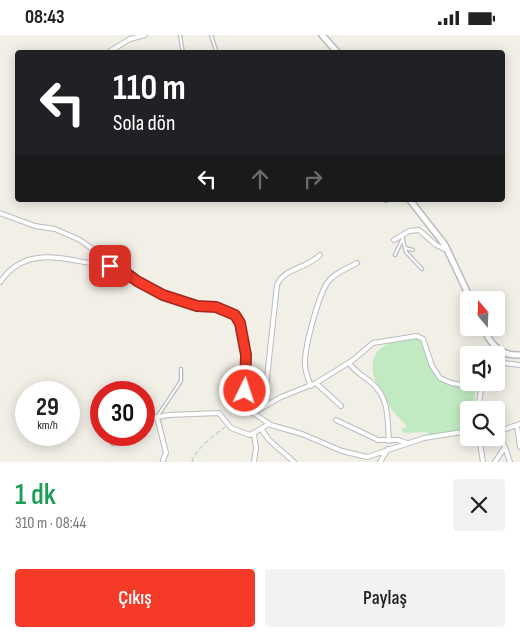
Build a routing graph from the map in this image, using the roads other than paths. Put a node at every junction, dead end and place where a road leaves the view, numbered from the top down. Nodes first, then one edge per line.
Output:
1 (145, 35) edge
2 (180, 35) edge
3 (210, 35) edge
4 (322, 35) edge
5 (112, 50) edge
6 (182, 50) edge
7 (216, 50) edge
8 (335, 50) edge
9 (412, 202) edge
10 (2, 214) edge
11 (403, 237) junction
12 (394, 240) dead end
13 (405, 248) junction
14 (413, 250) dead end
15 (447, 250) junction
16 (320, 255) dead end
17 (395, 255) dead end
18 (357, 263) dead end
19 (117, 266) junction
20 (422, 269) dead end
21 (0, 282) edge
22 (467, 291) edge
23 (505, 353) edge
24 (520, 355) edge
25 (505, 362) edge
26 (349, 363) junction
27 (520, 365) edge
28 (181, 369) dead end
29 (316, 383) junction
30 (460, 385) edge
31 (311, 386) junction
32 (480, 391) edge
33 (479, 401) edge
34 (268, 405) junction
35 (341, 406) dead end
36 (253, 413) junction
37 (157, 417) junction
38 (336, 421) dead end
39 (269, 424) junction
40 (518, 425) edge
41 (505, 429) edge
42 (262, 430) junction
43 (460, 433) edge
44 (254, 434) junction
45 (388, 441) junction
46 (407, 443) junction
47 (480, 446) edge
48 (505, 447) joint
49 (520, 447) edge
50 (388, 449) junction
51 (163, 460) dead end
52 (254, 462) edge
53 (294, 462) edge
54 (380, 462) edge
55 (483, 462) edge
56 (495, 462) edge
57 (510, 462) edge

1 - 5 street
2 - 6 lane
3 - 7 lane
4 - 8 street
9 - 15 street
10 - 19 street
11 - 12 street
11 - 13 lane
11 - 15 street
11 - 17 lane
13 - 14 lane
13 - 20 lane
15 - 22 street
16 - 34 street
18 - 31 street
19 - 21 street
19 - 36 street
23 - 24 street
25 - 27 street
26 - 29 street
26 - 30 street
26 - 45 street
28 - 37 lane
29 - 31 street
29 - 35 street
31 - 34 street
32 - 33 street
34 - 36 street
36 - 39 street
37 - 44 street
37 - 51 street
38 - 45 street
39 - 42 street
39 - 50 street
40 - 41 street
40 - 49 street
42 - 44 street
42 - 53 street
43 - 46 street
44 - 52 street
45 - 46 street
46 - 50 street
47 - 55 street
48 - 56 street
48 - 57 street
50 - 54 street

